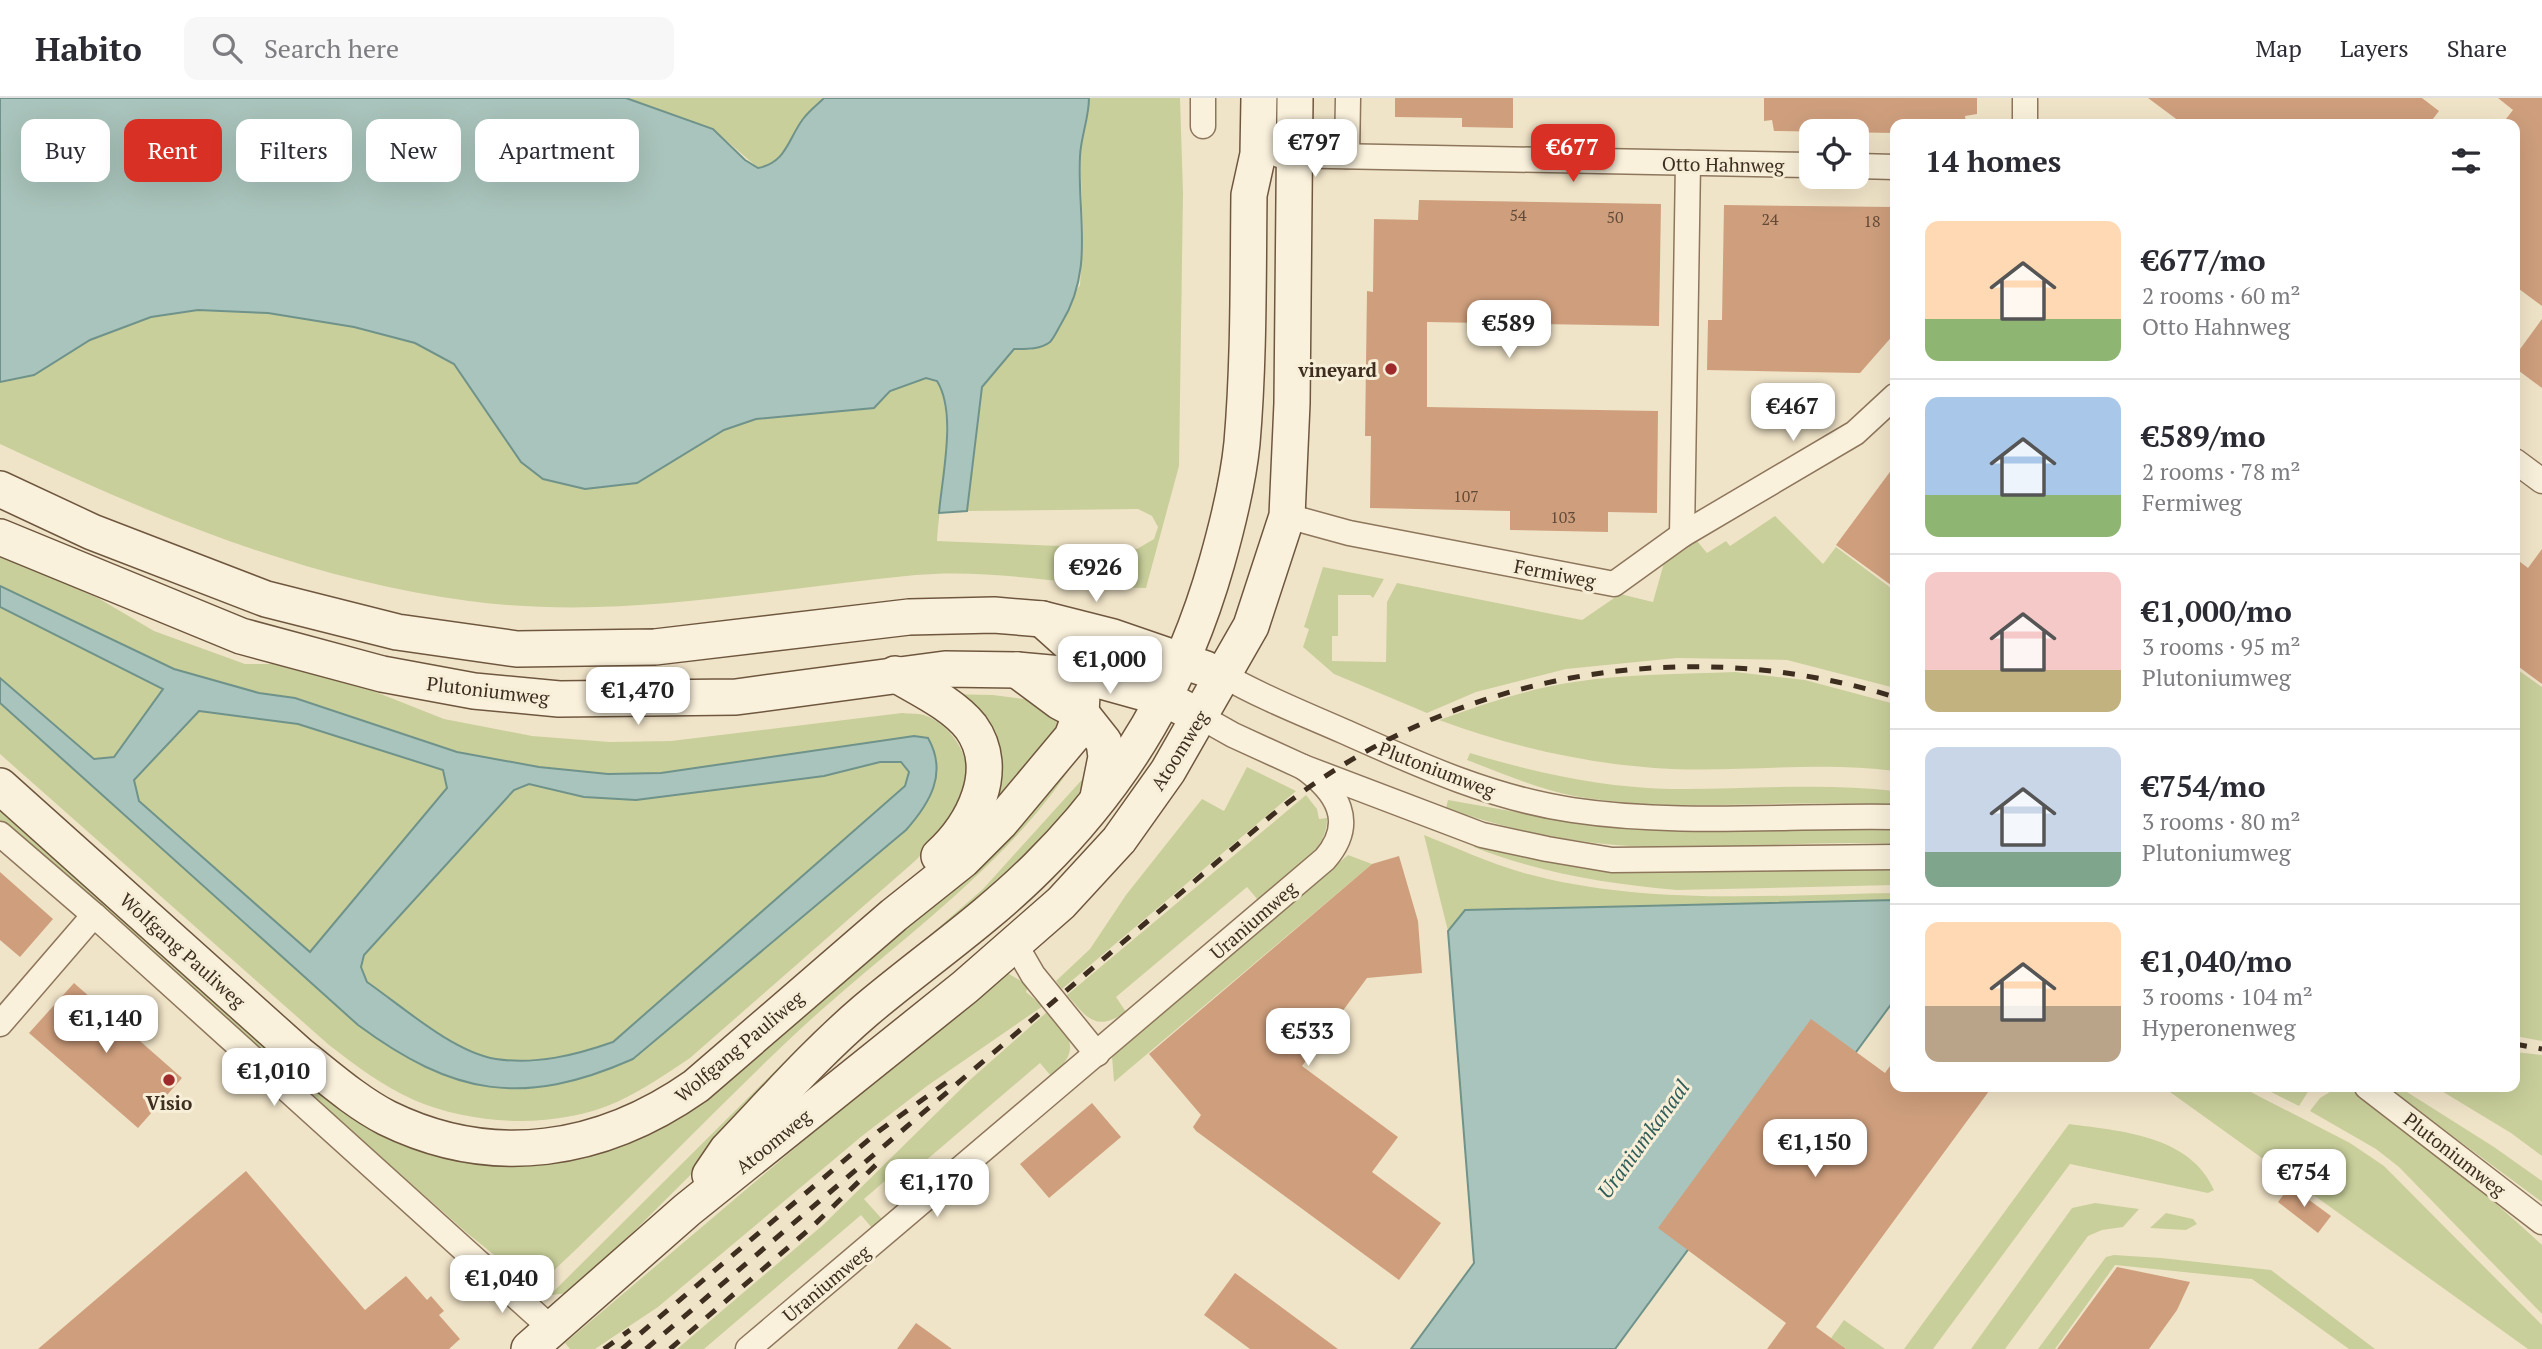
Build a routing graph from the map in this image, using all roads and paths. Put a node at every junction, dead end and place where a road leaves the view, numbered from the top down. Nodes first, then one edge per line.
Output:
1 (1203, 98) edge
2 (1259, 98) edge
3 (1295, 98) edge
4 (1348, 98) edge
5 (2025, 98) edge
6 (2025, 119) edge
7 (1203, 126) dead end
8 (1258, 155) junction
9 (1294, 156) junction
10 (1346, 156) junction
11 (1688, 163) junction
12 (1799, 165) edge
13 (1869, 166) edge
14 (1890, 167) edge
15 (1890, 401) edge
16 (2520, 465) edge
17 (2542, 481) edge
18 (0, 489) edge
19 (1287, 516) junction
20 (1682, 535) junction
21 (0, 537) edge
22 (1042, 619) junction
23 (1184, 660) junction
24 (1017, 670) junction
25 (895, 674) junction
26 (1083, 676) junction
27 (1223, 676) junction
28 (1166, 699) junction
29 (1082, 713) junction
30 (1201, 717) junction
31 (1303, 767) junction
32 (0, 771) edge
33 (0, 786) edge
34 (1097, 804) junction
35 (1890, 817) edge
36 (0, 834) edge
37 (1890, 857) edge
38 (94, 915) junction
39 (1015, 944) junction
40 (0, 1024) edge
41 (1097, 1055) junction
42 (2373, 1092) edge
43 (687, 1210) junction
44 (2542, 1222) edge
45 (541, 1339) edge
46 (748, 1349) edge

1 - 7 street
2 - 8 main road, Atoomweg
3 - 9 main road, Atoomweg
4 - 10 street
5 - 6 street
8 - 9 street, Otto Hahnweg
8 - 23 main road, Atoomweg
9 - 10 street, Otto Hahnweg
9 - 19 main road, Atoomweg
10 - 11 street, Otto Hahnweg
11 - 12 street, Otto Hahnweg
11 - 20 street
13 - 14 street
15 - 20 street, Fermiweg
16 - 17 street
18 - 22 main road, Plutoniumweg
19 - 20 street, Fermiweg
19 - 27 main road, Atoomweg
21 - 25 main road, Plutoniumweg
22 - 23 main road, Plutoniumweg
22 - 26 main road
23 - 27 main road, Plutoniumweg
23 - 28 main road, Atoomweg
24 - 25 main road, Plutoniumweg
24 - 26 main road, Plutoniumweg
24 - 29 main road
25 - 32 main road, Wolfgang Pauliweg
26 - 28 main road, Plutoniumweg
26 - 29 main road, Wolfgang Pauliweg
27 - 30 main road, Atoomweg
27 - 35 street, Plutoniumweg
28 - 30 main road, Plutoniumweg
28 - 34 main road, Atoomweg
29 - 33 main road, Wolfgang Pauliweg
29 - 34 main road
30 - 31 street, Plutoniumweg
30 - 39 main road, Atoomweg
31 - 37 street, Plutoniumweg
31 - 41 street, Uraniumweg
34 - 43 main road, Atoomweg
36 - 38 street
38 - 40 street
38 - 45 street
39 - 41 street
39 - 43 main road, Atoomweg
41 - 46 street, Uraniumweg
42 - 44 street, Plutoniumweg
43 - 45 main road, Atoomweg

